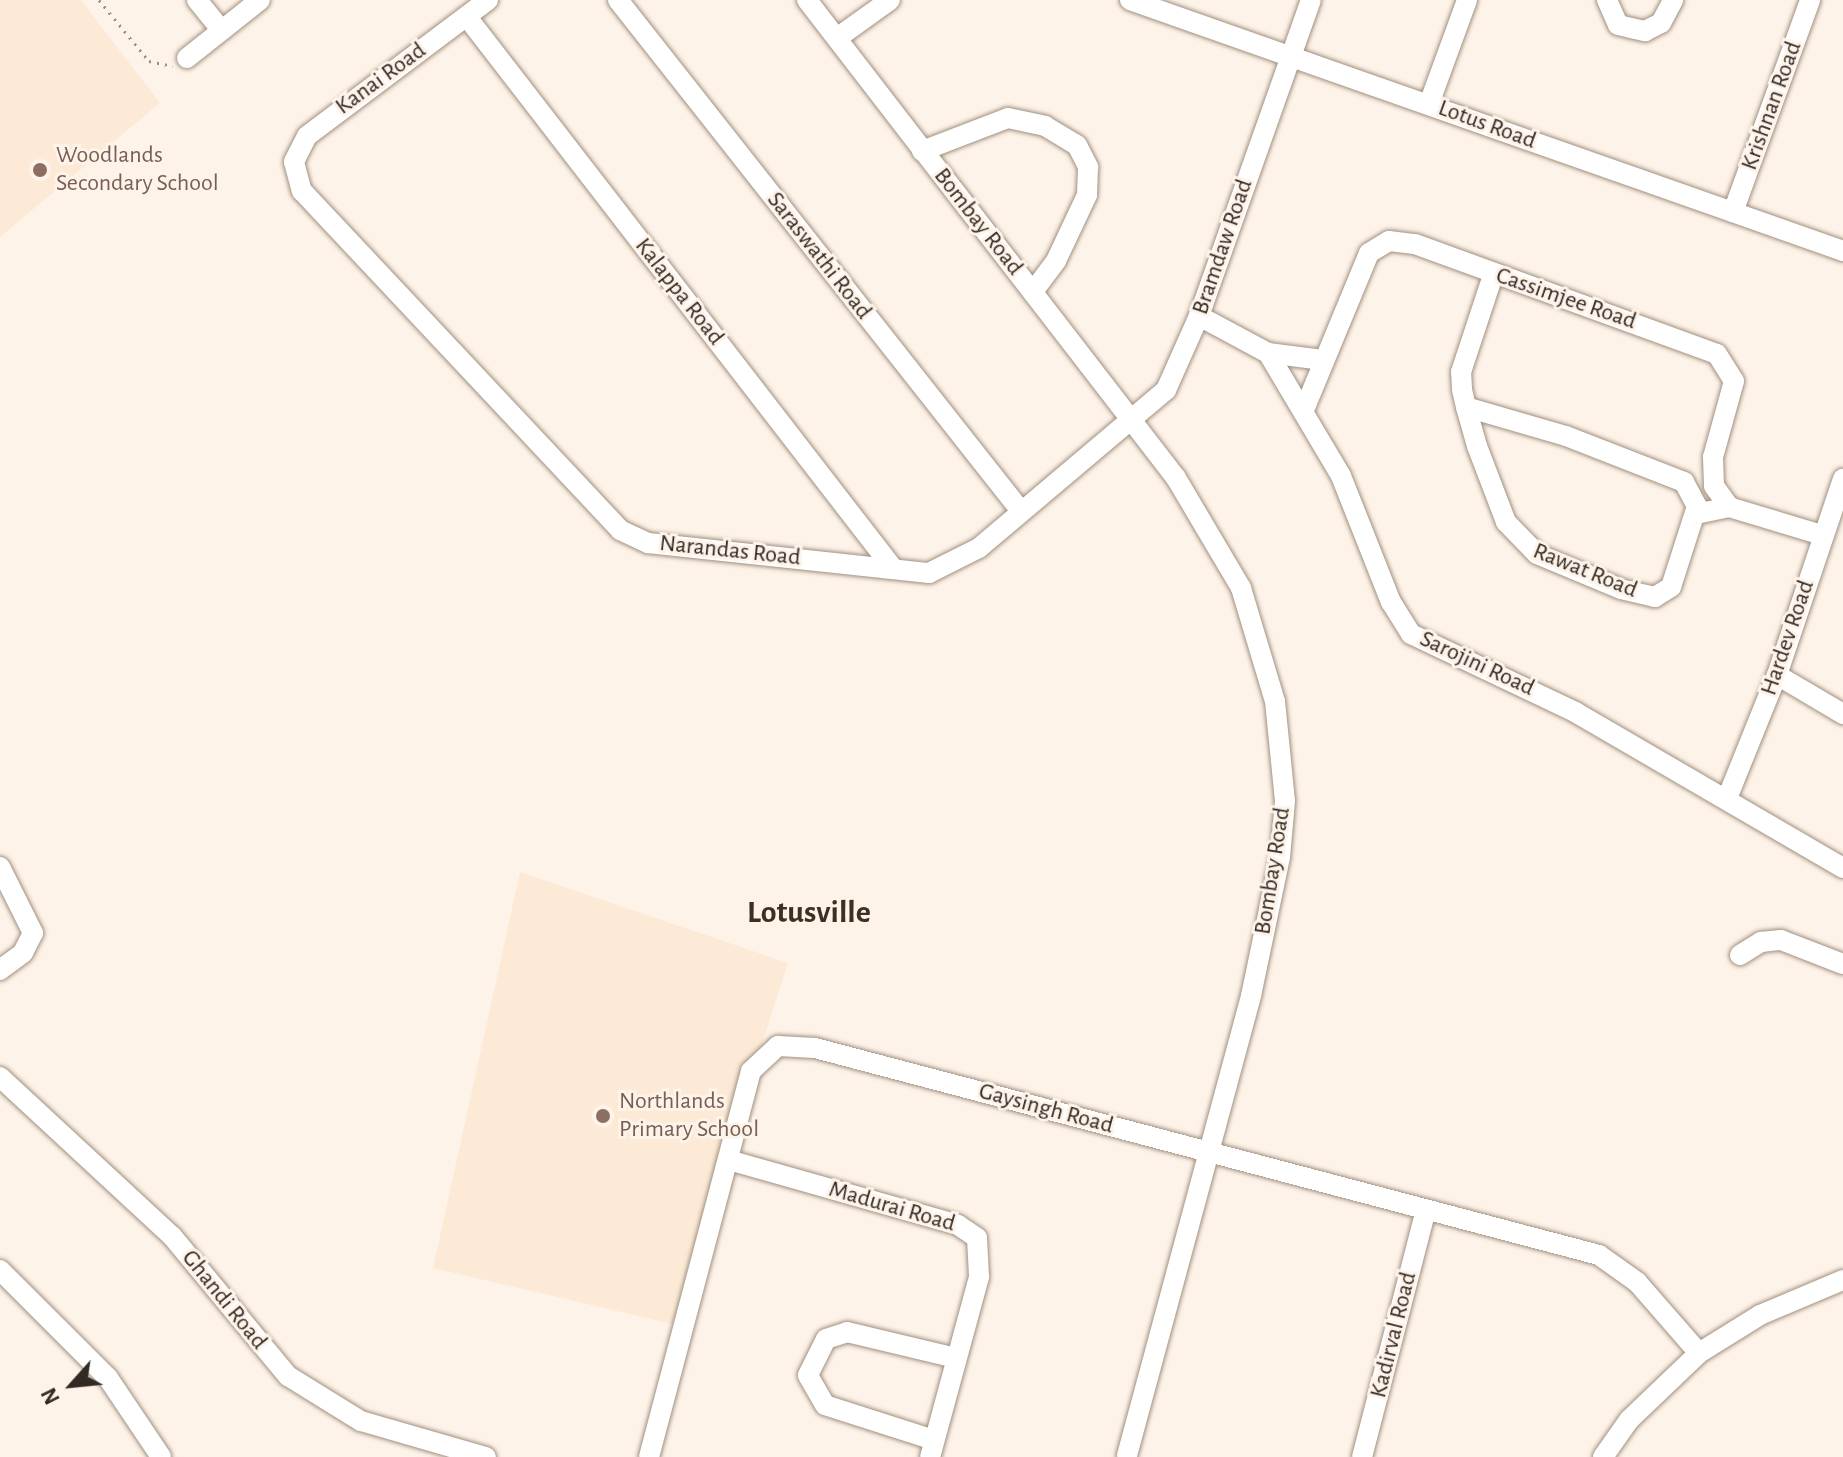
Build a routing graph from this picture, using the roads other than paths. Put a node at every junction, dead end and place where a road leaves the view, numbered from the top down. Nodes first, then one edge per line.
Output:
1 (197, 0) edge
2 (260, 0) edge
3 (488, 0) edge
4 (618, 0) edge
5 (807, 0) edge
6 (890, 0) edge
7 (1130, 0) edge
8 (1311, 0) edge
9 (1467, 0) edge
10 (1607, 0) edge
11 (1673, 0) edge
12 (1810, 0) edge
13 (467, 17) junction
14 (221, 30) junction
15 (837, 38) junction
16 (1290, 56) junction
17 (187, 58) road end
18 (1429, 104) junction
19 (922, 151) junction
20 (294, 172) joint
21 (1733, 212) junction
22 (1843, 251) edge
23 (1493, 275) junction
24 (1033, 292) junction
25 (1199, 316) junction
26 (1268, 353) junction
27 (1323, 360) junction
28 (1466, 407) junction
29 (1304, 410) junction
30 (1130, 422) junction
31 (1843, 479) edge
32 (1729, 507) junction
33 (1020, 510) junction
34 (1696, 514) junction
35 (1822, 535) junction
36 (892, 567) junction
37 (1777, 675) junction
38 (1843, 714) edge
39 (1728, 796) junction
40 (0, 867) edge
41 (1843, 868) edge
42 (1740, 955) dead end
43 (1843, 964) edge
44 (0, 970) edge
45 (0, 1077) edge
46 (1210, 1152) junction
47 (732, 1161) junction
48 (1425, 1213) junction
49 (0, 1270) edge
50 (1843, 1280) edge
51 (1699, 1353) junction
52 (956, 1358) junction
53 (932, 1448) edge
54 (161, 1457) edge
55 (486, 1457) edge
56 (649, 1457) edge
57 (1127, 1457) edge
58 (1362, 1457) edge
59 (1603, 1457) edge

1 - 14 street
2 - 14 street
3 - 13 street, Kanai Road
4 - 33 street, Saraswathi Road
5 - 15 street, Bombay Road
6 - 15 street
7 - 16 street, Lotus Road
8 - 16 street
9 - 18 street
10 - 11 street
12 - 21 street, Krishnan Road
13 - 20 street, Kanai Road
13 - 36 street, Kalappa Road
14 - 17 street
15 - 19 street, Bombay Road
16 - 18 street, Lotus Road
16 - 25 street, Bramdaw Road
18 - 21 street, Lotus Road
19 - 24 street, Bombay Road
19 - 24 street, Bombay Road
20 - 36 street, Narandas Road
21 - 22 street, Lotus Road
23 - 27 street, Cassimjee Road
23 - 28 street, Rawat Road
23 - 32 street, Cassimjee Road
24 - 30 street, Bombay Road
25 - 26 street, Sarojini Road
25 - 30 street, Bramdaw Road
26 - 27 street
26 - 29 street, Sarojini Road
27 - 29 street, Cassimjee Road
28 - 34 street
28 - 34 street, Rawat Road
29 - 39 street, Sarojini Road
30 - 33 street, Narandas Road
30 - 46 street, Bombay Road
31 - 35 street, Hardev Road
32 - 34 street
32 - 35 street
33 - 36 street, Narandas Road
35 - 37 street, Hardev Road
37 - 38 street
37 - 39 street, Hardev Road
39 - 41 street, Sarojini Road
40 - 44 street
42 - 43 street
45 - 55 street, Ghandi Road
46 - 47 street, Gaysingh Road
46 - 48 street, Gaysingh Road
46 - 57 street, Bombay Road
47 - 52 street, Madurai Road
47 - 56 street, Gaysingh Road
48 - 51 street, Gaysingh Road
48 - 58 street, Kadirval Road
49 - 54 street
50 - 51 street
51 - 59 street
52 - 53 street, Madurai Road
52 - 53 street, Madurai Road

